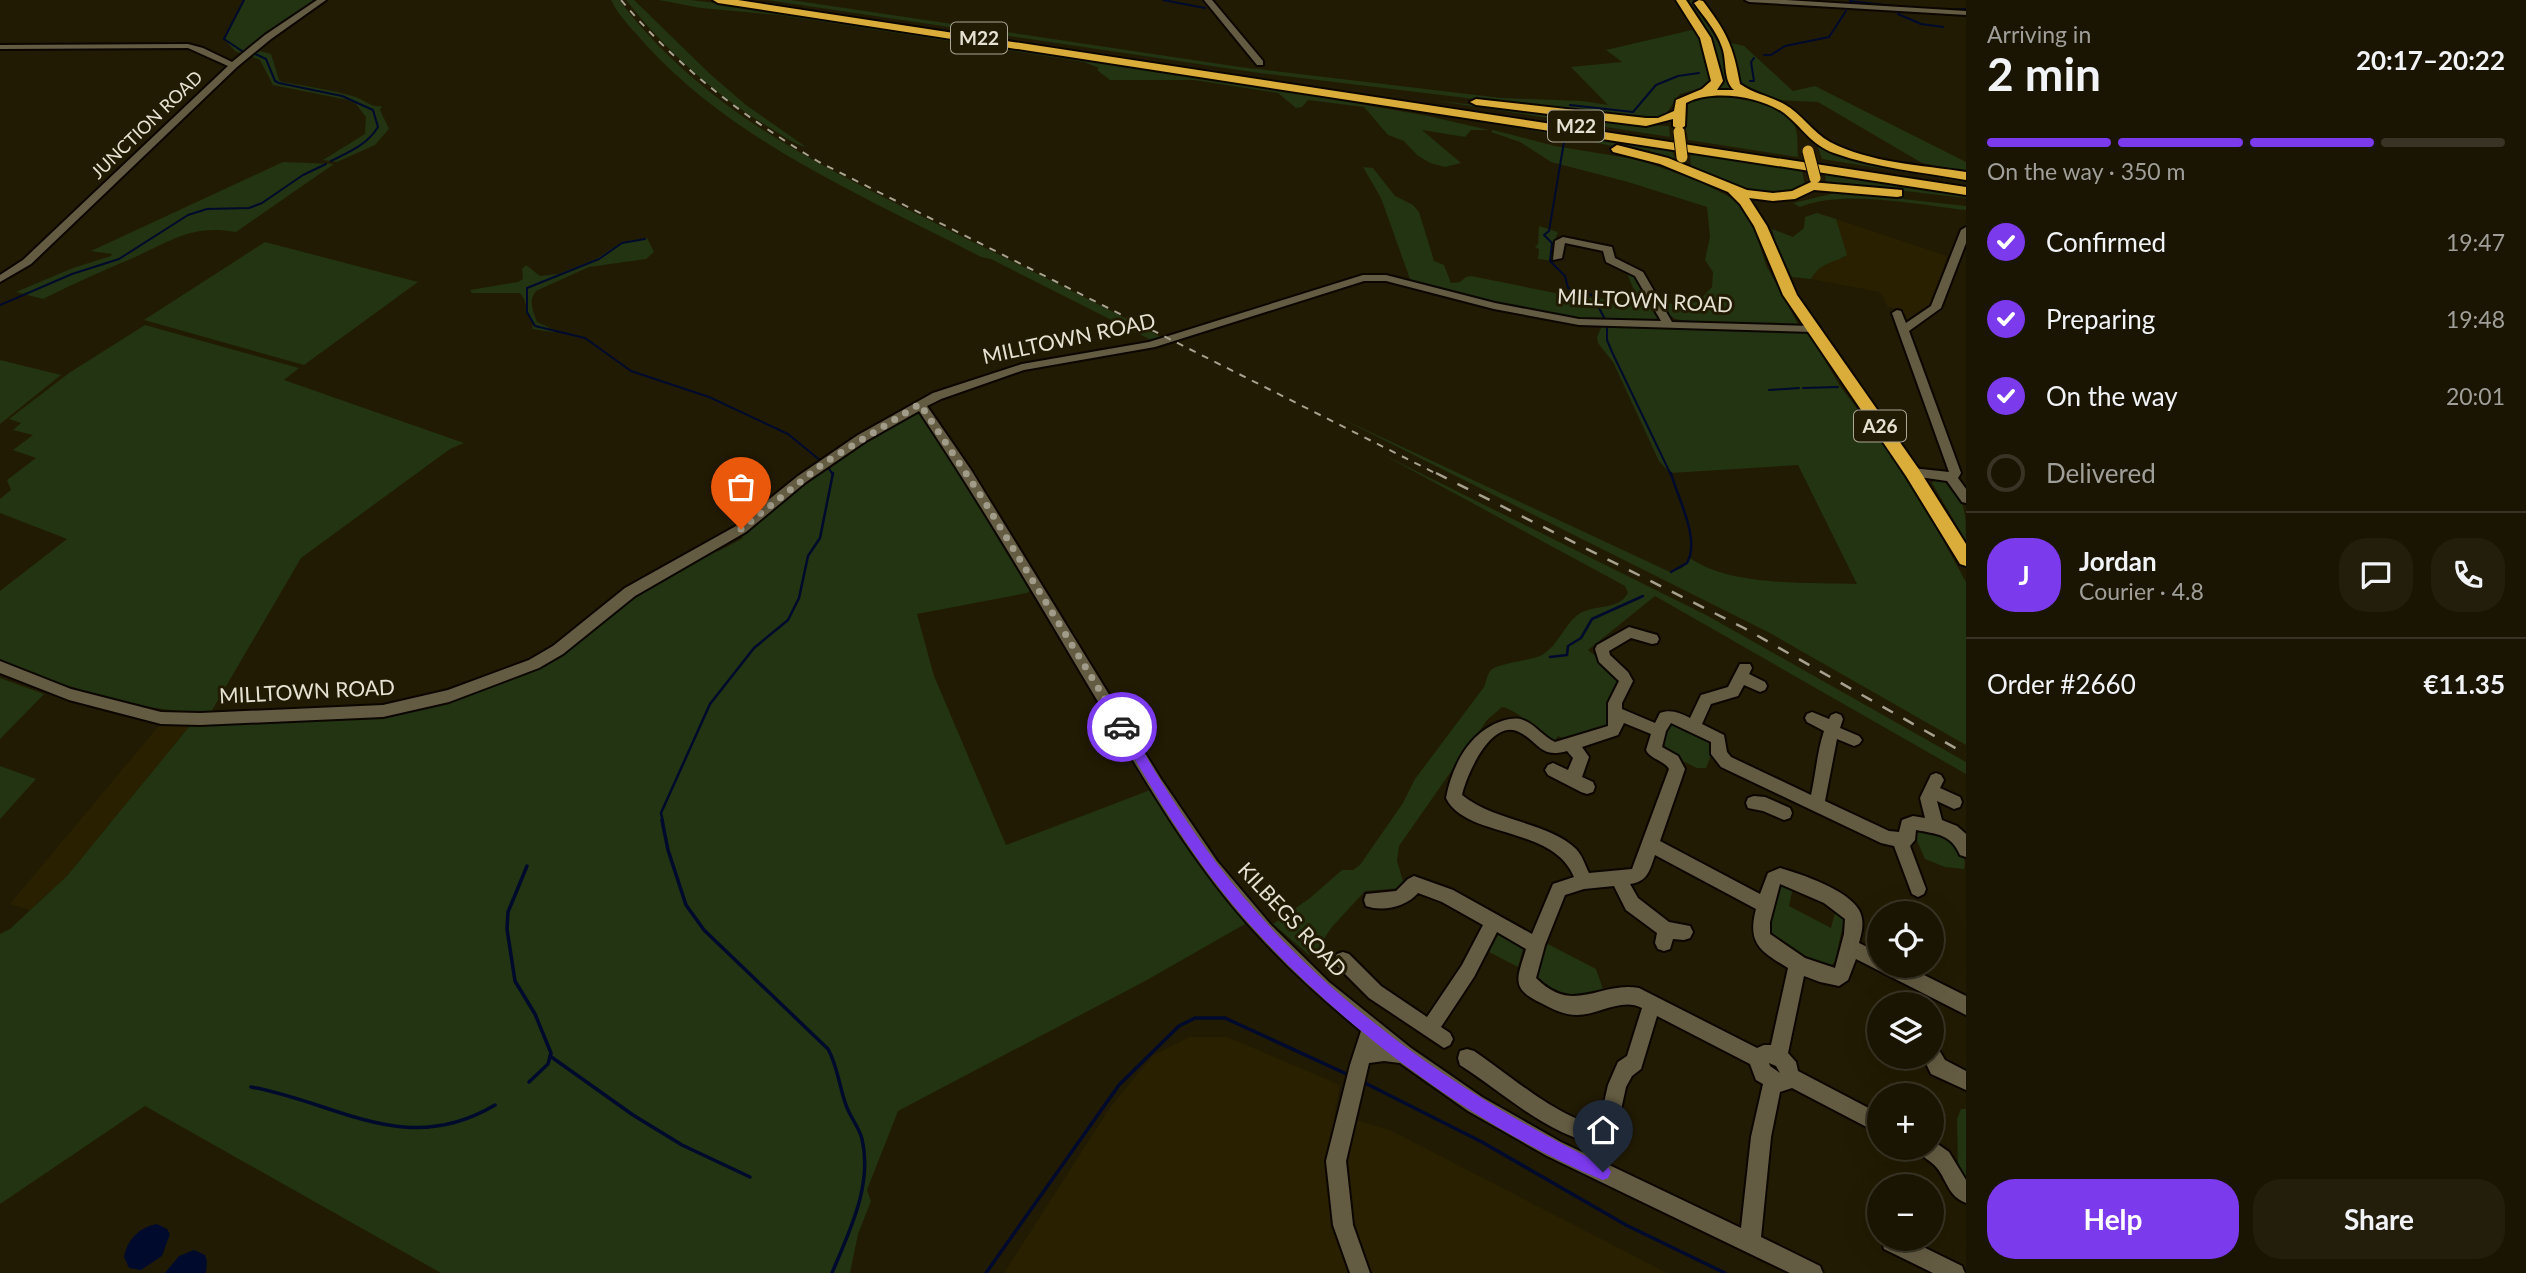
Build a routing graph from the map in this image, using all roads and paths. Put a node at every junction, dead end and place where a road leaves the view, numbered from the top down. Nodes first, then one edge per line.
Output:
1 (322, 0) edge
2 (718, 0) edge
3 (747, 0) edge
4 (1208, 0) edge
5 (1684, 0) edge
6 (1696, 0) edge
7 (1749, 0) edge
8 (1966, 13) edge
9 (0, 47) edge
10 (1260, 63) dead end
11 (234, 65) junction
12 (1187, 66) junction
13 (1241, 79) junction
14 (1697, 94) junction
15 (1753, 97) junction
16 (1678, 113) junction
17 (1802, 127) junction
18 (1693, 174) junction
19 (1966, 176) edge
20 (1813, 182) junction
21 (1966, 185) edge
22 (1731, 190) junction
23 (1966, 191) edge
24 (1795, 195) junction
25 (1966, 201) edge
26 (1760, 226) junction
27 (1966, 230) edge
28 (1557, 258) dead end
29 (0, 279) edge
30 (1897, 313) dead end
31 (1668, 324) junction
32 (1814, 329) junction
33 (1903, 330) junction
34 (920, 404) junction
35 (1912, 472) junction
36 (1951, 477) junction
37 (1966, 499) edge
38 (1966, 559) edge
39 (1652, 639) dead end
40 (0, 667) edge
41 (1760, 686) dead end
42 (1615, 712) junction
43 (1812, 718) dead end
44 (1694, 726) junction
45 (1834, 726) junction
46 (1659, 731) junction
47 (1854, 740) dead end
48 (1570, 743) junction
49 (1553, 770) dead end
50 (1769, 782) junction
51 (1954, 802) dead end
52 (1816, 805) junction
53 (1784, 813) dead end
54 (1936, 827) junction
55 (1900, 841) junction
56 (1650, 844) junction
57 (1966, 850) edge
58 (1619, 879) junction
59 (1584, 881) junction
60 (1918, 889) dead end
61 (1372, 900) dead end
62 (1765, 905) junction
63 (1493, 922) junction
64 (1672, 935) dead end
65 (1536, 945) junction
66 (1850, 947) junction
67 (1867, 956) edge
68 (1343, 960) dead end
69 (1798, 962) junction
70 (1911, 978) edge
71 (1652, 1004) junction
72 (1966, 1006) edge
73 (1371, 1029) junction
74 (1404, 1055) junction
75 (1467, 1058) dead end
76 (1769, 1058) junction
77 (1361, 1060) junction
78 (1939, 1069) edge
79 (1781, 1079) junction
80 (1966, 1082) edge
81 (1867, 1119) edge
82 (1944, 1160) edge
83 (1966, 1193) edge
84 (1750, 1242) junction
85 (1910, 1251) edge
86 (1360, 1273) edge
87 (1813, 1273) edge
88 (1955, 1273) edge

1 - 11 street, JUNCTION ROAD
2 - 13 highway, M22
3 - 12 highway, M22
4 - 10 street
5 - 14 highway
6 - 15 highway
7 - 8 street
9 - 11 street
11 - 29 street, JUNCTION ROAD
12 - 16 highway
12 - 21 highway, M22
13 - 18 highway
13 - 23 highway, M22
14 - 15 highway
14 - 16 highway
15 - 17 highway
16 - 18 highway, bridge
17 - 19 highway
17 - 20 highway, bridge
18 - 22 highway, A26
20 - 24 highway, A26
20 - 25 highway
22 - 24 highway, A26
22 - 26 highway, A26
24 - 26 highway, A26
26 - 32 highway, A26
27 - 33 street
28 - 31 street
30 - 33 street
31 - 32 street, MILLTOWN ROAD
31 - 34 street, MILLTOWN ROAD
32 - 35 highway, A26
33 - 36 street
34 - 40 street, MILLTOWN ROAD
34 - 73 street, KILBEGS ROAD
35 - 36 street
35 - 38 highway, A26
36 - 37 street
39 - 42 street
41 - 44 street
42 - 46 street
42 - 48 street
43 - 45 street
44 - 46 street
44 - 50 street
45 - 47 street
45 - 52 street
46 - 56 street
48 - 49 street
48 - 59 street
50 - 52 street
50 - 53 street
51 - 54 street
52 - 55 street
54 - 55 street
54 - 57 street
55 - 60 street
56 - 58 street
56 - 62 street
58 - 59 street
58 - 64 street
59 - 65 street
61 - 63 street
62 - 66 street
62 - 69 street
63 - 65 street
63 - 68 street
65 - 71 street
66 - 67 street
66 - 69 street
69 - 76 street
70 - 72 street
71 - 75 street
71 - 76 street
73 - 74 street, KILBEGS ROAD
73 - 77 street
74 - 77 street
74 - 84 street, KILBEGS ROAD
76 - 79 street
77 - 86 street
78 - 80 street
79 - 81 street
79 - 84 street
82 - 83 street
84 - 87 street, KILBEGS ROAD
85 - 88 street

